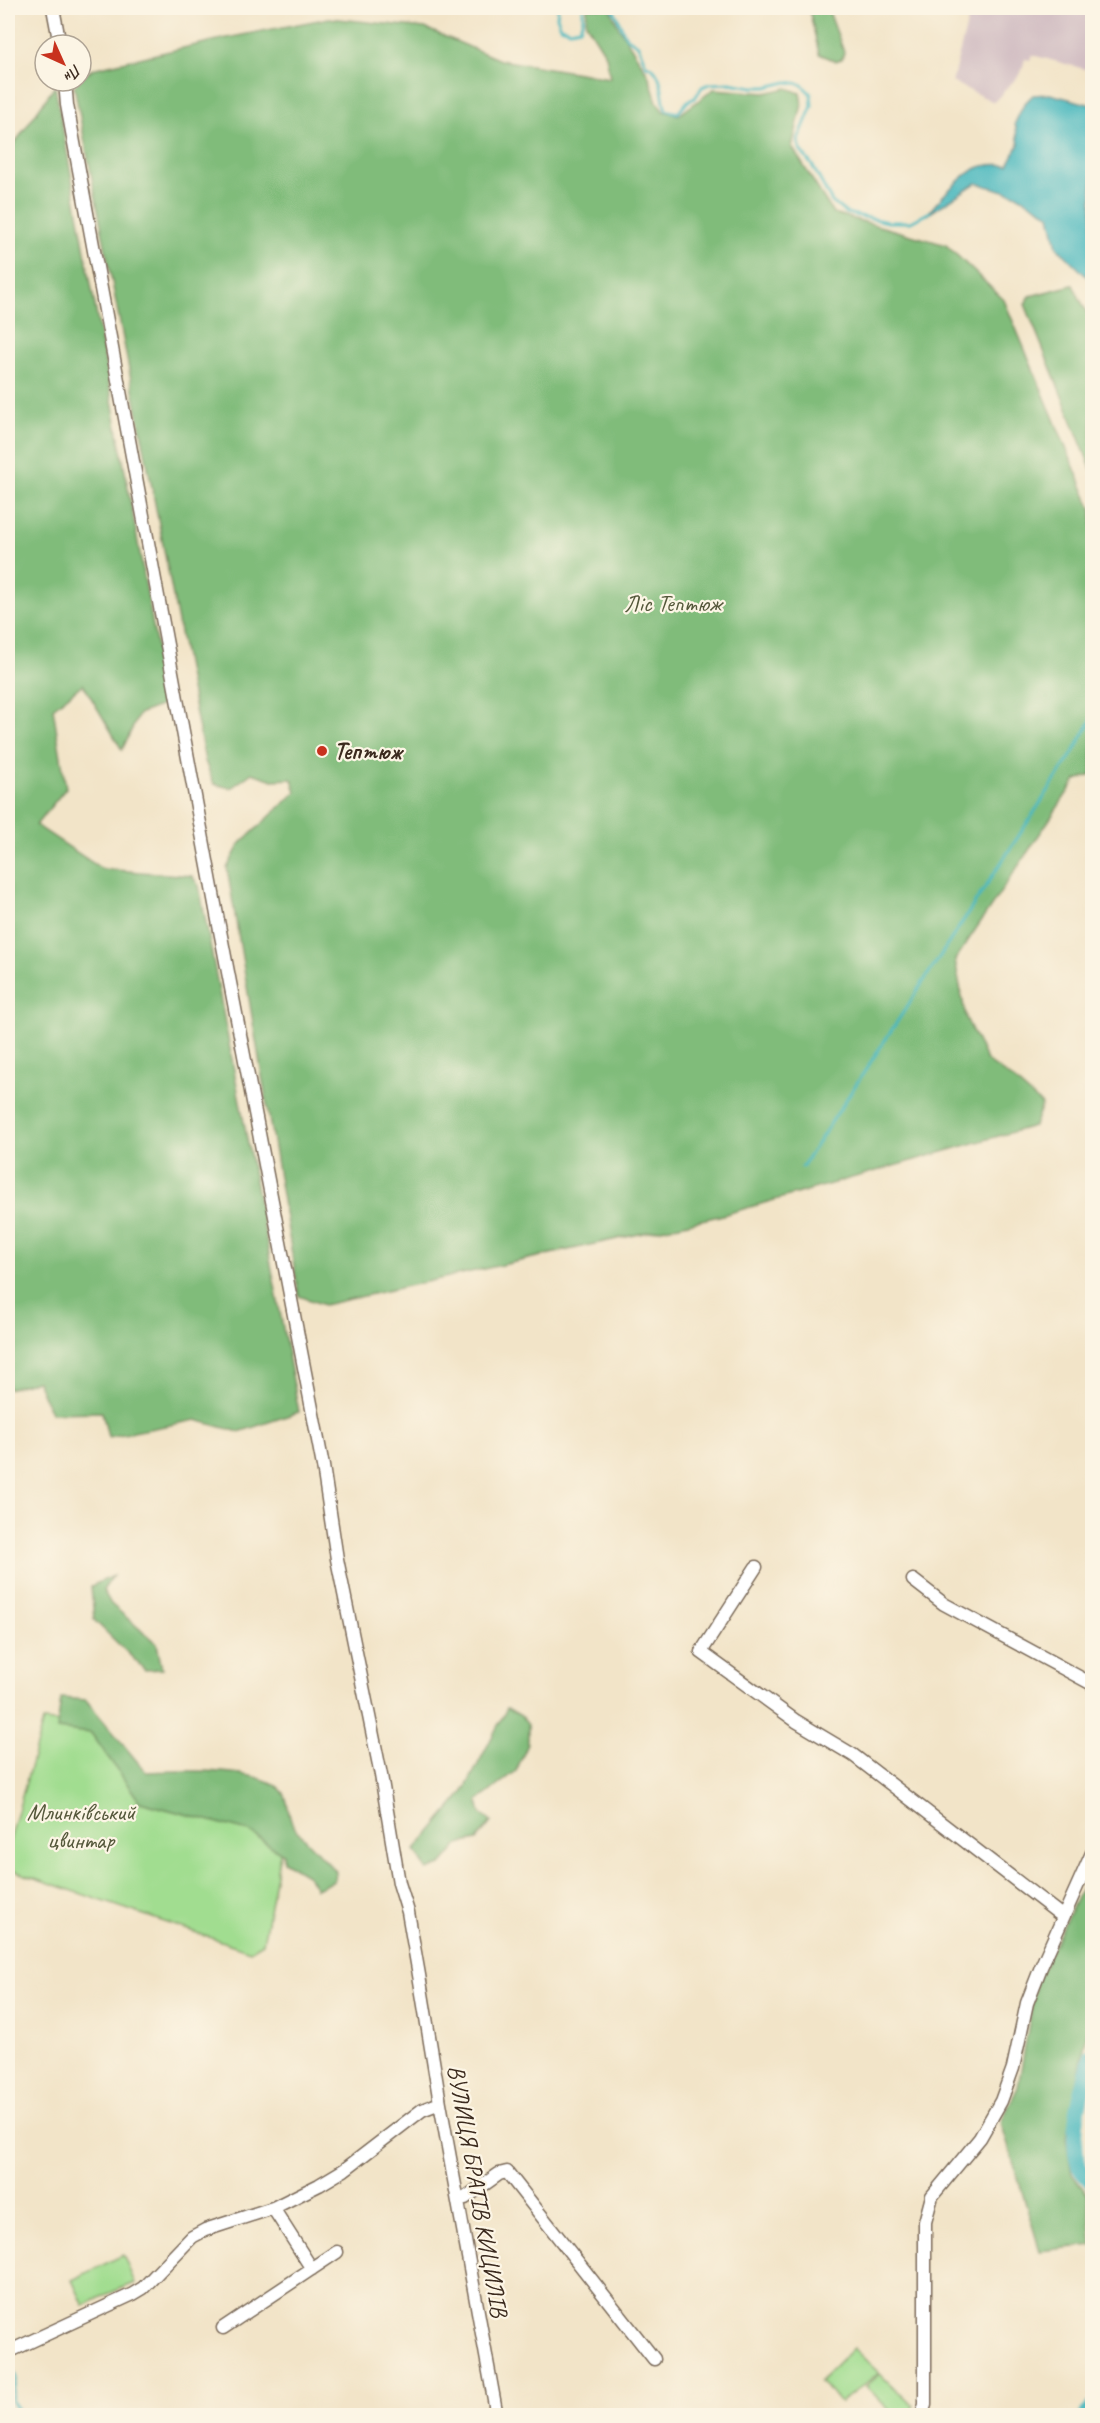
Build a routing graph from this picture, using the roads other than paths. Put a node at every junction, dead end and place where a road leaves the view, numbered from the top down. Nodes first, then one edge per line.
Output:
1 (53, 8) edge
2 (58, 33) edge
3 (66, 93) edge
4 (756, 1567) dead end
5 (913, 1580) dead end
6 (1092, 1684) edge
7 (1092, 1853) edge
8 (1062, 1916) junction
9 (440, 2103) junction
10 (458, 2200) junction
11 (273, 2208) junction
12 (337, 2252) dead end
13 (312, 2269) junction
14 (223, 2328) dead end
15 (8, 2352) edge
16 (654, 2359) dead end
17 (497, 2415) edge
18 (921, 2415) edge

1 - 2 street
3 - 9 street, ВУЛИЦЯ БРАТІВ КИЦИЛІВ
4 - 8 street
5 - 6 street
7 - 8 street
8 - 18 street
9 - 10 street, ВУЛИЦЯ БРАТІВ КИЦИЛІВ
9 - 11 street
10 - 16 street
10 - 17 street, ВУЛИЦЯ БРАТІВ КИЦИЛІВ
11 - 13 street
11 - 15 street
12 - 13 street
13 - 14 street

